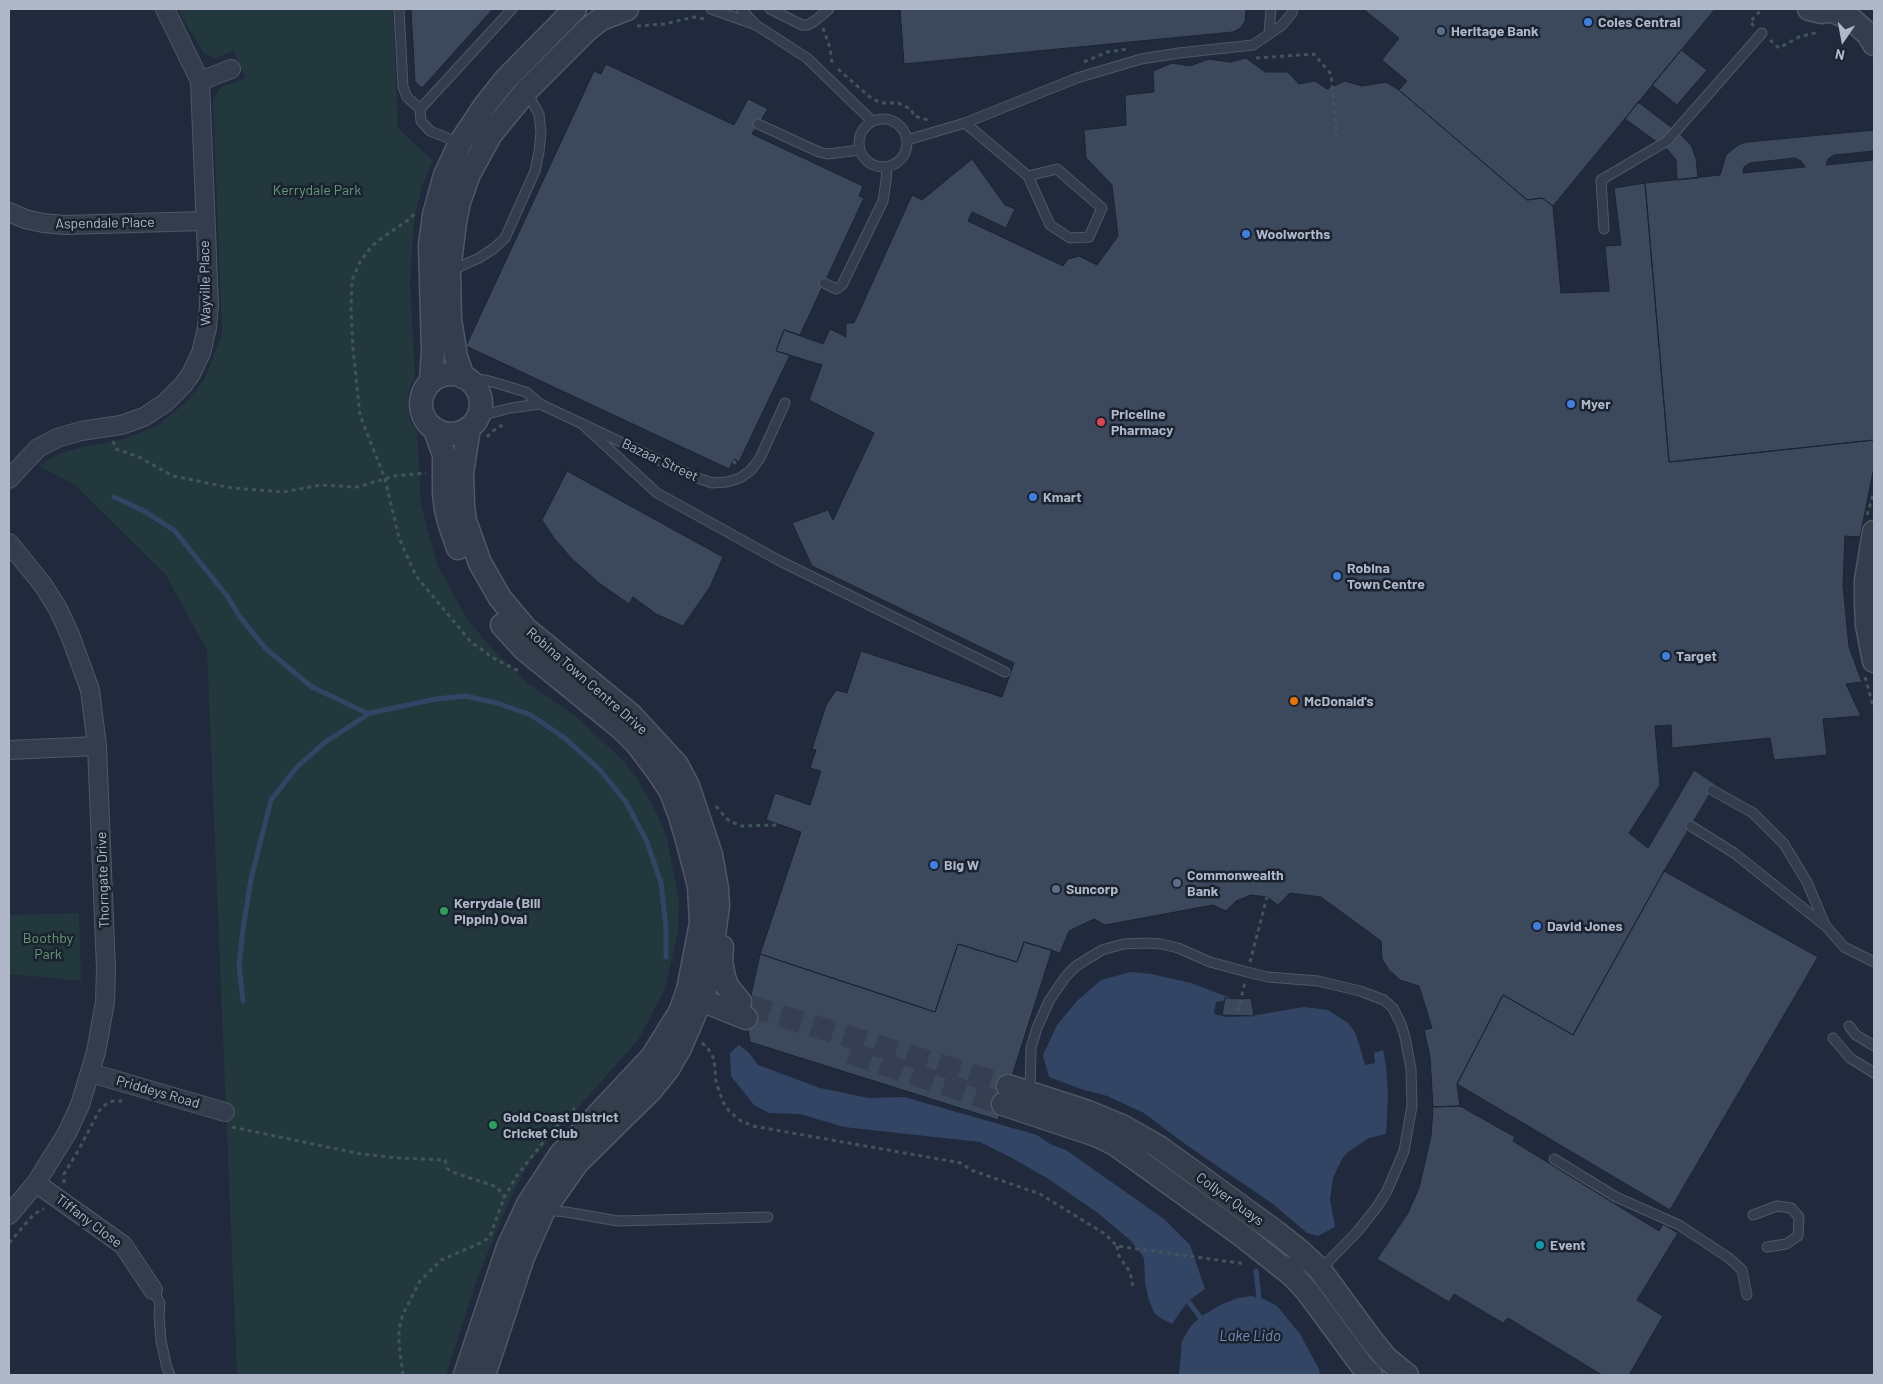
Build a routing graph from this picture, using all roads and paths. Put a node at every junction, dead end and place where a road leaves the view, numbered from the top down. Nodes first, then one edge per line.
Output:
1 (165, 9) edge
2 (399, 9) edge
3 (512, 9) edge
4 (575, 9) edge
5 (711, 9) edge
6 (741, 9) edge
7 (770, 9) edge
8 (828, 9) edge
9 (1271, 9) edge
10 (1293, 9) edge
11 (1762, 9) edge
12 (1810, 9) edge
13 (628, 17) edge
14 (1833, 17) edge
15 (707, 19) dead end
16 (816, 20) junction
17 (756, 25) junction
18 (1269, 33) junction
19 (1762, 33) junction
20 (1874, 44) edge
21 (1135, 48) dead end
22 (1255, 58) dead end
23 (1081, 63) dead end
24 (231, 69) dead end
25 (200, 81) junction
26 (526, 91) junction
27 (420, 109) junction
28 (930, 120) dead end
29 (872, 121) junction
30 (965, 123) junction
31 (758, 124) dead end
32 (1337, 139) dead end
33 (908, 140) junction
34 (471, 147) junction
35 (860, 150) junction
36 (886, 167) junction
37 (1028, 176) junction
38 (9, 212) edge
39 (416, 212) dead end
40 (204, 221) junction
41 (1604, 229) dead end
42 (449, 271) junction
43 (824, 283) dead end
44 (466, 378) junction
45 (431, 380) junction
46 (540, 404) junction
47 (785, 404) dead end
48 (511, 422) dead end
49 (581, 423) junction
50 (110, 427) junction
51 (477, 429) junction
52 (435, 430) junction
53 (733, 461) dead end
54 (735, 467) dead end
55 (434, 472) dead end
56 (9, 478) edge
57 (385, 478) junction
58 (1874, 532) edge
59 (9, 543) edge
60 (1874, 661) edge
61 (1006, 672) dead end
62 (521, 673) dead end
63 (97, 746) junction
64 (9, 750) edge
65 (1712, 790) dead end
66 (713, 800) dead end
67 (778, 825) dead end
68 (1691, 826) dead end
69 (1267, 897) dead end
70 (717, 923) junction
71 (1824, 925) junction
72 (1874, 962) edge
73 (1247, 972) junction
74 (698, 994) junction
75 (745, 1009) junction
76 (1238, 1011) dead end
77 (1850, 1026) dead end
78 (1856, 1034) junction
79 (696, 1035) junction
80 (1833, 1038) dead end
81 (1872, 1044) edge
82 (1874, 1052) edge
83 (91, 1072) junction
84 (1874, 1073) edge
85 (130, 1084) junction
86 (1005, 1095) tunnel mouth
87 (1030, 1104) junction
88 (225, 1112) joint
89 (1554, 1159) dead end
90 (36, 1183) junction
91 (60, 1200) junction
92 (536, 1207) junction
93 (9, 1215) edge
94 (1754, 1215) dead end
95 (768, 1217) dead end
96 (9, 1243) edge
97 (1117, 1246) junction
98 (1767, 1247) dead end
99 (1263, 1261) junction
100 (1320, 1270) junction
101 (1132, 1287) dead end
102 (153, 1290) joint
103 (1747, 1295) dead end
104 (170, 1375) edge
105 (403, 1375) edge
106 (465, 1375) edge
107 (484, 1375) edge
108 (1371, 1375) edge
109 (1407, 1375) edge

1 - 25 street, Wayville Place
2 - 27 lane
3 - 27 lane
4 - 34 street
5 - 17 lane
6 - 17 lane
7 - 16 lane
8 - 16 lane
9 - 18 lane
10 - 18 lane
11 - 19 path
12 - 14 street
13 - 15 path
13 - 26 street
14 - 19 path
14 - 20 street
16 - 28 path
17 - 29 lane
18 - 30 lane
19 - 41 lane
21 - 23 path
22 - 32 path
24 - 25 street
25 - 40 street, Wayville Place
26 - 34 street
26 - 42 lane
27 - 34 lane
29 - 33 lane
29 - 35 lane
30 - 33 lane
30 - 37 lane
31 - 35 lane
33 - 36 lane
34 - 42 street
34 - 45 street
35 - 36 lane
36 - 43 lane
37 - 37 lane
38 - 40 street, Aspendale Place
39 - 57 path
40 - 50 street, Wayville Place
42 - 44 street
44 - 45 street
44 - 46 lane, Bazaar Street
44 - 51 street
45 - 52 street
46 - 49 lane, Bazaar Street
46 - 51 lane
47 - 49 lane, Bazaar Street
48 - 51 path
49 - 61 lane
50 - 56 street, Wayville Place
50 - 57 path
51 - 52 street
51 - 70 street, Robina Town Centre Drive
52 - 74 street, Robina Town Centre Drive
53 - 54 path
55 - 57 path
57 - 62 path
58 - 60 street
59 - 63 street, Thorngate Drive
63 - 64 street
63 - 83 street, Thorngate Drive
65 - 71 lane
66 - 67 path
68 - 71 lane
69 - 73 path
70 - 74 street, Robina Town Centre Drive
70 - 75 street
71 - 72 lane
73 - 76 path
73 - 87 lane
73 - 100 lane
74 - 75 street
74 - 79 street, Robina Town Centre Drive
74 - 92 street, Robina Town Centre Drive
75 - 79 street
77 - 78 lane
78 - 81 lane
78 - 82 lane
79 - 92 street, Robina Town Centre Drive
79 - 97 path
80 - 84 lane
83 - 85 street, Priddeys Road
83 - 90 street, Thorngate Drive
85 - 88 street, Priddeys Road
85 - 91 path
86 - 87 street, Collyer Quays
87 - 99 street, Collyer Quays
87 - 100 street, Collyer Quays
88 - 105 path
89 - 103 lane
90 - 91 street, Tiffany Close
90 - 93 street, Thorngate Drive
91 - 96 path
91 - 102 street, Tiffany Close
92 - 95 lane
92 - 106 street, Robina Town Centre Drive
92 - 107 street, Robina Town Centre Drive
94 - 98 lane
97 - 99 path
97 - 101 path
99 - 100 lane
99 - 108 street, Collyer Quays
100 - 109 street, Collyer Quays
102 - 104 lane

